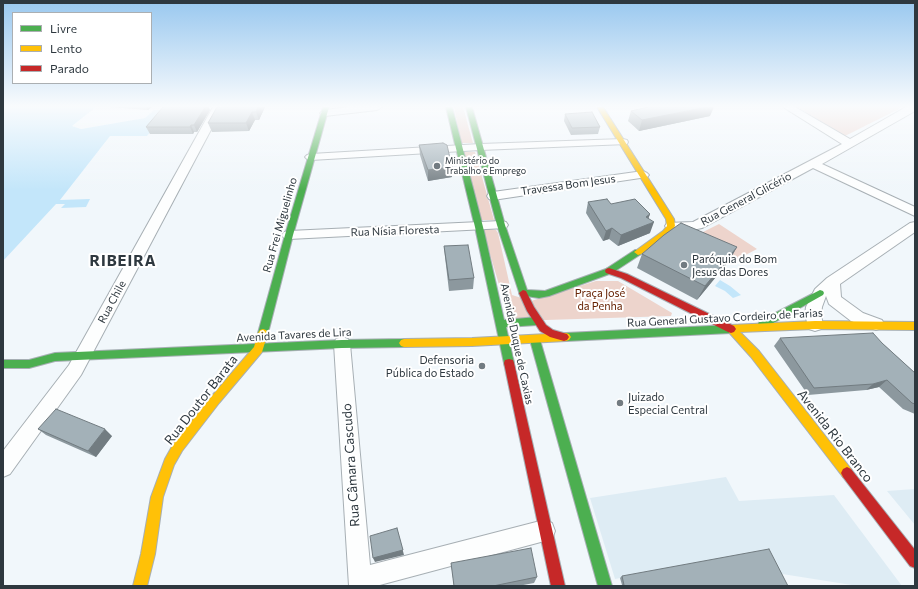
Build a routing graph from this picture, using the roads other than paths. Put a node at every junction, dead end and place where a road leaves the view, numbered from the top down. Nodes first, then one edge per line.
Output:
1 (203, 134) edge
2 (318, 134) edge
3 (455, 134) edge
4 (476, 134) edge
5 (618, 134) edge
6 (834, 134) edge
7 (866, 134) edge
8 (623, 142) junction
9 (850, 144) junction
10 (480, 148) junction
11 (458, 149) junction
12 (311, 157) junction
13 (813, 164) junction
14 (643, 175) junction
15 (493, 196) junction
16 (915, 212) edge
17 (501, 225) junction
18 (671, 226) junction
19 (915, 226) edge
20 (479, 228) junction
21 (289, 235) junction
22 (609, 270) junction
23 (832, 282) junction
24 (820, 293) junction
25 (528, 294) junction
26 (537, 321) junction
27 (500, 324) junction
28 (876, 324) junction
29 (816, 325) junction
30 (915, 326) edge
31 (755, 328) junction
32 (731, 329) junction
33 (564, 337) junction
34 (535, 340) junction
35 (504, 341) junction
36 (342, 344) junction
37 (259, 349) junction
38 (37, 351) dead end
39 (83, 356) junction
40 (54, 357) junction
41 (3, 364) edge
42 (3, 467) edge
43 (544, 530) junction
44 (915, 561) edge
45 (360, 582) edge
46 (140, 586) edge
47 (558, 586) edge
48 (605, 586) edge

1 - 39 street, Rua Chile
2 - 12 main road, Rua Frei Miguelinho
3 - 11 main road, Avenida Duque de Caxias
4 - 10 main road, Avenida Duque de Caxias
5 - 8 main road
6 - 9 street
7 - 9 street, Rua General Glicério
8 - 10 street
8 - 14 main road
9 - 13 street, Rua General Glicério
10 - 11 street
10 - 15 main road, Avenida Duque de Caxias
11 - 12 street
11 - 20 main road, Avenida Duque de Caxias
12 - 21 main road, Rua Frei Miguelinho
13 - 16 street
13 - 18 street, Rua General Glicério
14 - 15 street, Travessa Bom Jesus
14 - 18 main road
15 - 17 main road, Avenida Duque de Caxias
17 - 20 street, Rua Nísia Floresta
17 - 25 main road, Avenida Duque de Caxias
18 - 22 main road
19 - 23 street
20 - 21 street, Rua Nísia Floresta
20 - 27 main road, Avenida Duque de Caxias
21 - 37 main road, Rua Frei Miguelinho
22 - 25 main road
22 - 32 main road
23 - 24 street
23 - 28 street
24 - 29 street
24 - 31 main road
25 - 26 main road, Avenida Duque de Caxias
26 - 27 main road
26 - 33 main road, Avenida Duque de Caxias
27 - 35 main road, Avenida Duque de Caxias
28 - 29 main road, Rua General Gustavo Cordeiro de Farias
28 - 30 main road, Rua General Gustavo Cordeiro de Farias
29 - 31 main road, Rua General Gustavo Cordeiro de Farias
31 - 32 main road, Rua General Gustavo Cordeiro de Farias
32 - 33 main road, Rua General Gustavo Cordeiro de Farias
32 - 44 main road, Avenida Rio Branco
33 - 34 main road, Rua General Gustavo Cordeiro de Farias
34 - 35 main road, Avenida Tavares de Lira
34 - 48 main road, Avenida Duque de Caxias
35 - 36 main road, Avenida Tavares de Lira
35 - 43 main road, Avenida Duque de Caxias
36 - 37 main road, Avenida Tavares de Lira
36 - 45 street, Rua Câmara Cascudo
37 - 39 main road, Avenida Tavares de Lira
37 - 46 main road, Rua Doutor Barata
38 - 40 main road, Avenida Tavares de Lira
39 - 40 main road, Avenida Tavares de Lira
39 - 42 street, Rua Chile
40 - 41 main road, Avenida Tavares de Lira
43 - 45 street
43 - 47 main road, Avenida Duque de Caxias

